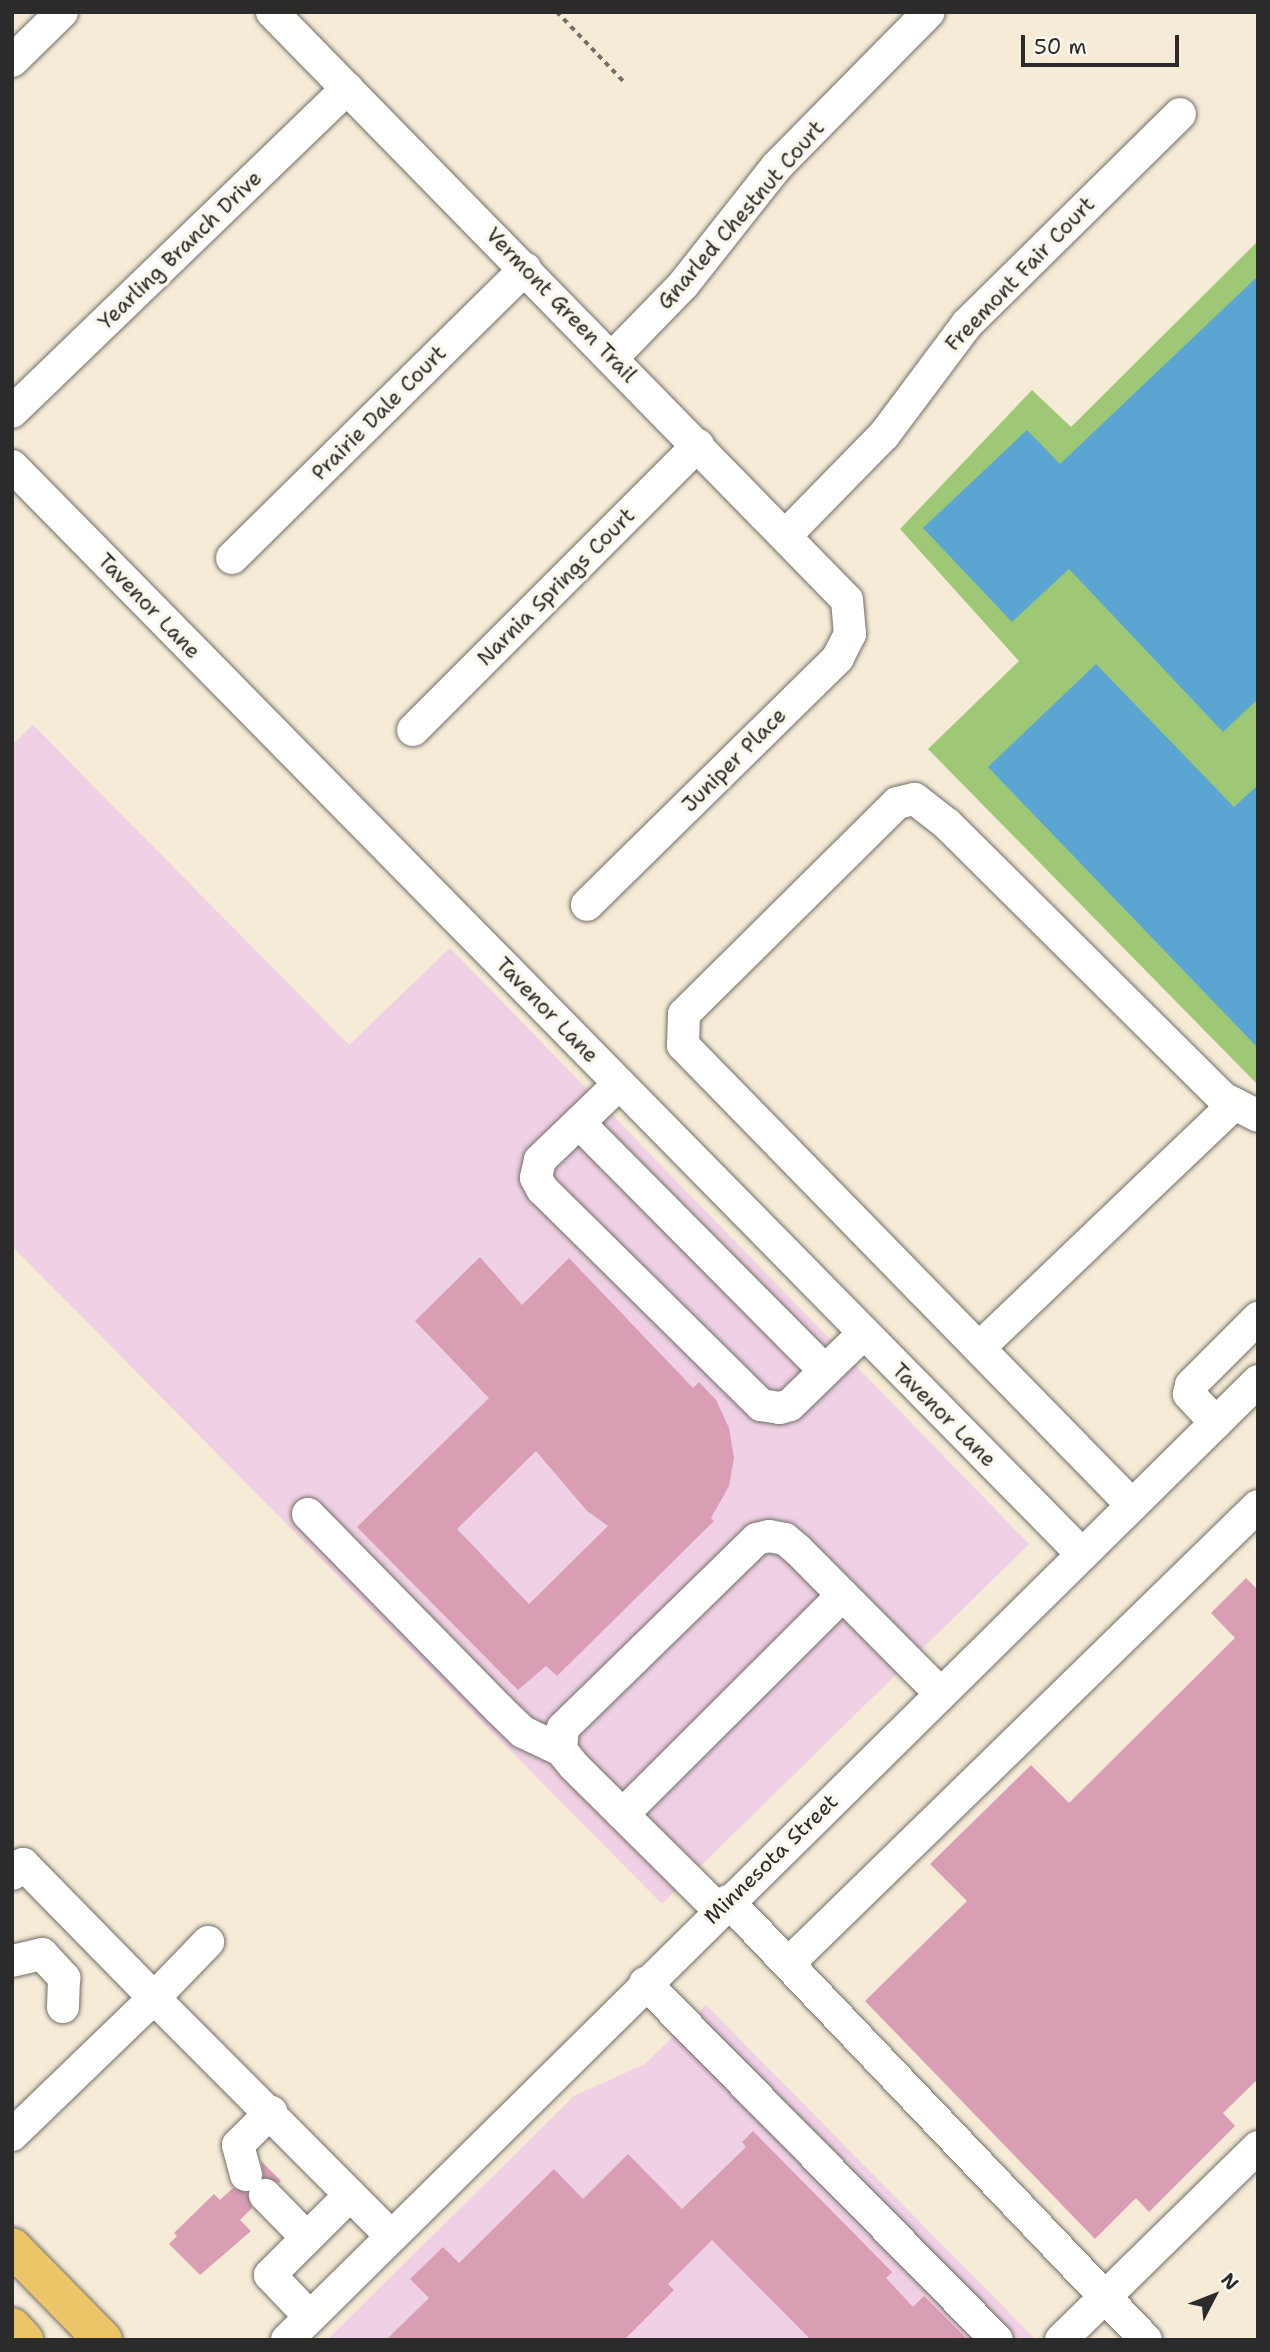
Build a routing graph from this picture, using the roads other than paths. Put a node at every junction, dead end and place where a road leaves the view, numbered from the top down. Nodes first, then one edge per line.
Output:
1 (62, 12) edge
2 (272, 12) edge
3 (929, 12) edge
4 (12, 61) edge
5 (347, 88) junction
6 (1180, 114) dead end
7 (525, 269) junction
8 (612, 358) junction
9 (12, 412) edge
10 (698, 445) junction
11 (12, 466) edge
12 (786, 535) junction
13 (232, 558) dead end
14 (847, 600) joint
15 (413, 730) dead end
16 (587, 905) dead end
17 (619, 1084) junction
18 (1246, 1110) edge
19 (579, 1123) junction
20 (1258, 1318) edge
21 (864, 1333) junction
22 (979, 1348) junction
23 (825, 1371) junction
24 (1258, 1381) edge
25 (1216, 1423) junction
26 (1132, 1505) junction
27 (1258, 1506) edge
28 (308, 1514) dead end
29 (1082, 1554) junction
30 (843, 1595) junction
31 (940, 1693) junction
32 (561, 1750) junction
33 (623, 1814) junction
34 (12, 1874) edge
35 (723, 1905) junction
36 (208, 1942) dead end
37 (12, 1961) edge
38 (790, 1962) junction
39 (645, 1983) junction
40 (154, 1998) junction
41 (64, 2007) dead end
42 (271, 2112) junction
43 (12, 2136) edge
44 (1258, 2147) edge
45 (350, 2195) junction
46 (391, 2236) junction
47 (307, 2238) junction
48 (12, 2247) edge
49 (1105, 2298) junction
50 (310, 2317) junction
51 (12, 2327) edge
52 (24, 2340) edge
53 (103, 2340) edge
54 (287, 2340) edge
55 (997, 2340) edge
56 (1060, 2340) edge
57 (1146, 2340) edge

1 - 4 street
2 - 5 street, Vermont Green Trail
3 - 8 street, Gnarled Chestnut Court
5 - 7 street, Vermont Green Trail
5 - 9 street, Yearling Branch Drive
6 - 12 street, Freemont Fair Court
7 - 8 street, Vermont Green Trail
7 - 13 street, Prairie Dale Court
8 - 10 street, Vermont Green Trail
10 - 12 street, Vermont Green Trail
10 - 15 street, Narnia Springs Court
11 - 17 street, Tavenor Lane
12 - 14 street, Vermont Green Trail
14 - 16 street, Juniper Place
17 - 19 street
17 - 21 street, Tavenor Lane
18 - 22 street
18 - 22 street
19 - 23 street
19 - 23 street
20 - 25 street
21 - 23 street
21 - 29 street, Tavenor Lane
22 - 26 street
24 - 25 street, Minnesota Street
25 - 26 street, Minnesota Street
26 - 29 street, Minnesota Street
27 - 38 street
28 - 32 street
29 - 31 street, Minnesota Street
30 - 31 street
30 - 32 street
30 - 33 street
31 - 35 street, Minnesota Street
32 - 33 street
33 - 35 street
34 - 40 street
35 - 38 street
35 - 39 street, Minnesota Street
36 - 40 street
37 - 41 street
38 - 49 street
39 - 46 street, Minnesota Street
39 - 55 street
40 - 42 street
40 - 43 street
42 - 45 street
42 - 47 street
44 - 49 street
45 - 46 street
45 - 47 street
46 - 50 street, Minnesota Street
47 - 50 street
48 - 53 main road
49 - 56 street
49 - 57 street
50 - 54 street, Minnesota Street
51 - 52 main road

